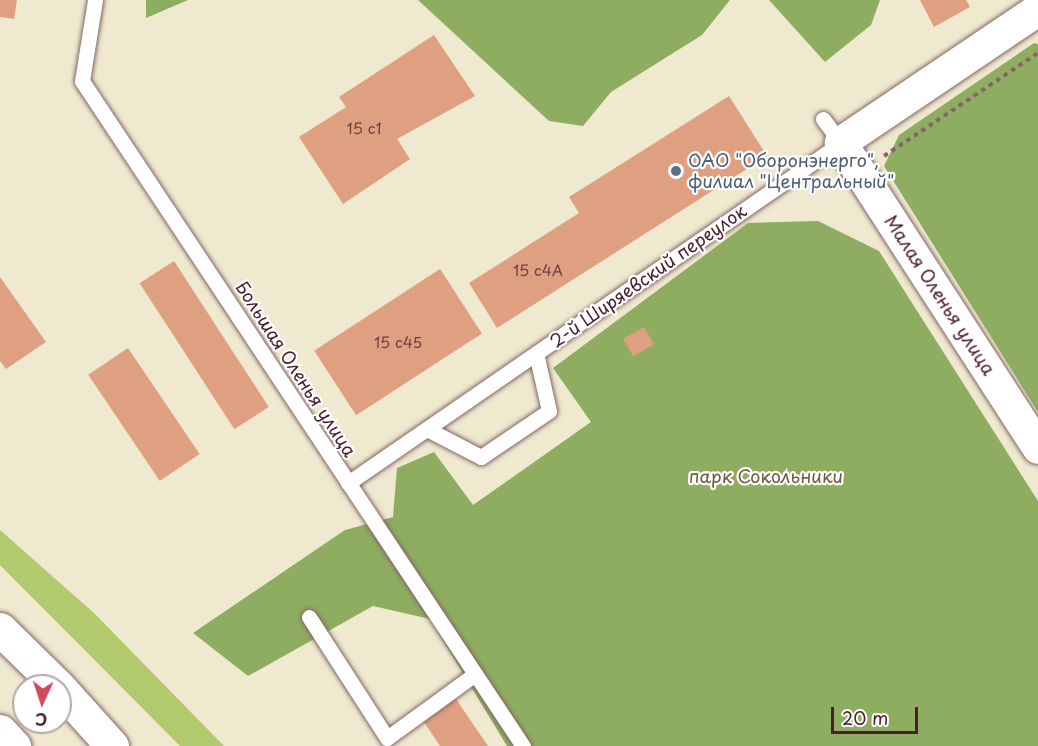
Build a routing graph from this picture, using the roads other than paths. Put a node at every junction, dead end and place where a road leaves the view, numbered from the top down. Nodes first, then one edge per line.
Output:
1 (95, 0) edge
2 (1038, 10) edge
3 (832, 131) junction
4 (536, 353) junction
5 (427, 429) junction
6 (1038, 448) edge
7 (348, 483) junction
8 (309, 617) dead end
9 (0, 629) edge
10 (46, 674) edge
11 (475, 674) junction
12 (72, 701) edge
13 (0, 731) edge
14 (14, 746) edge
15 (112, 746) edge
16 (523, 746) edge

1 - 7 lane, Большая Оленья улица
2 - 3 street, 2-й Ширяевский переулок
3 - 4 lane, 2-й Ширяевский переулок
3 - 6 street, Малая Оленья улица
4 - 5 lane, 2-й Ширяевский переулок
4 - 5 lane
5 - 7 lane, 2-й Ширяевский переулок
7 - 11 lane, Большая Оленья улица
8 - 11 lane
9 - 10 main road
11 - 16 lane, Большая Оленья улица
12 - 15 main road
13 - 14 main road

